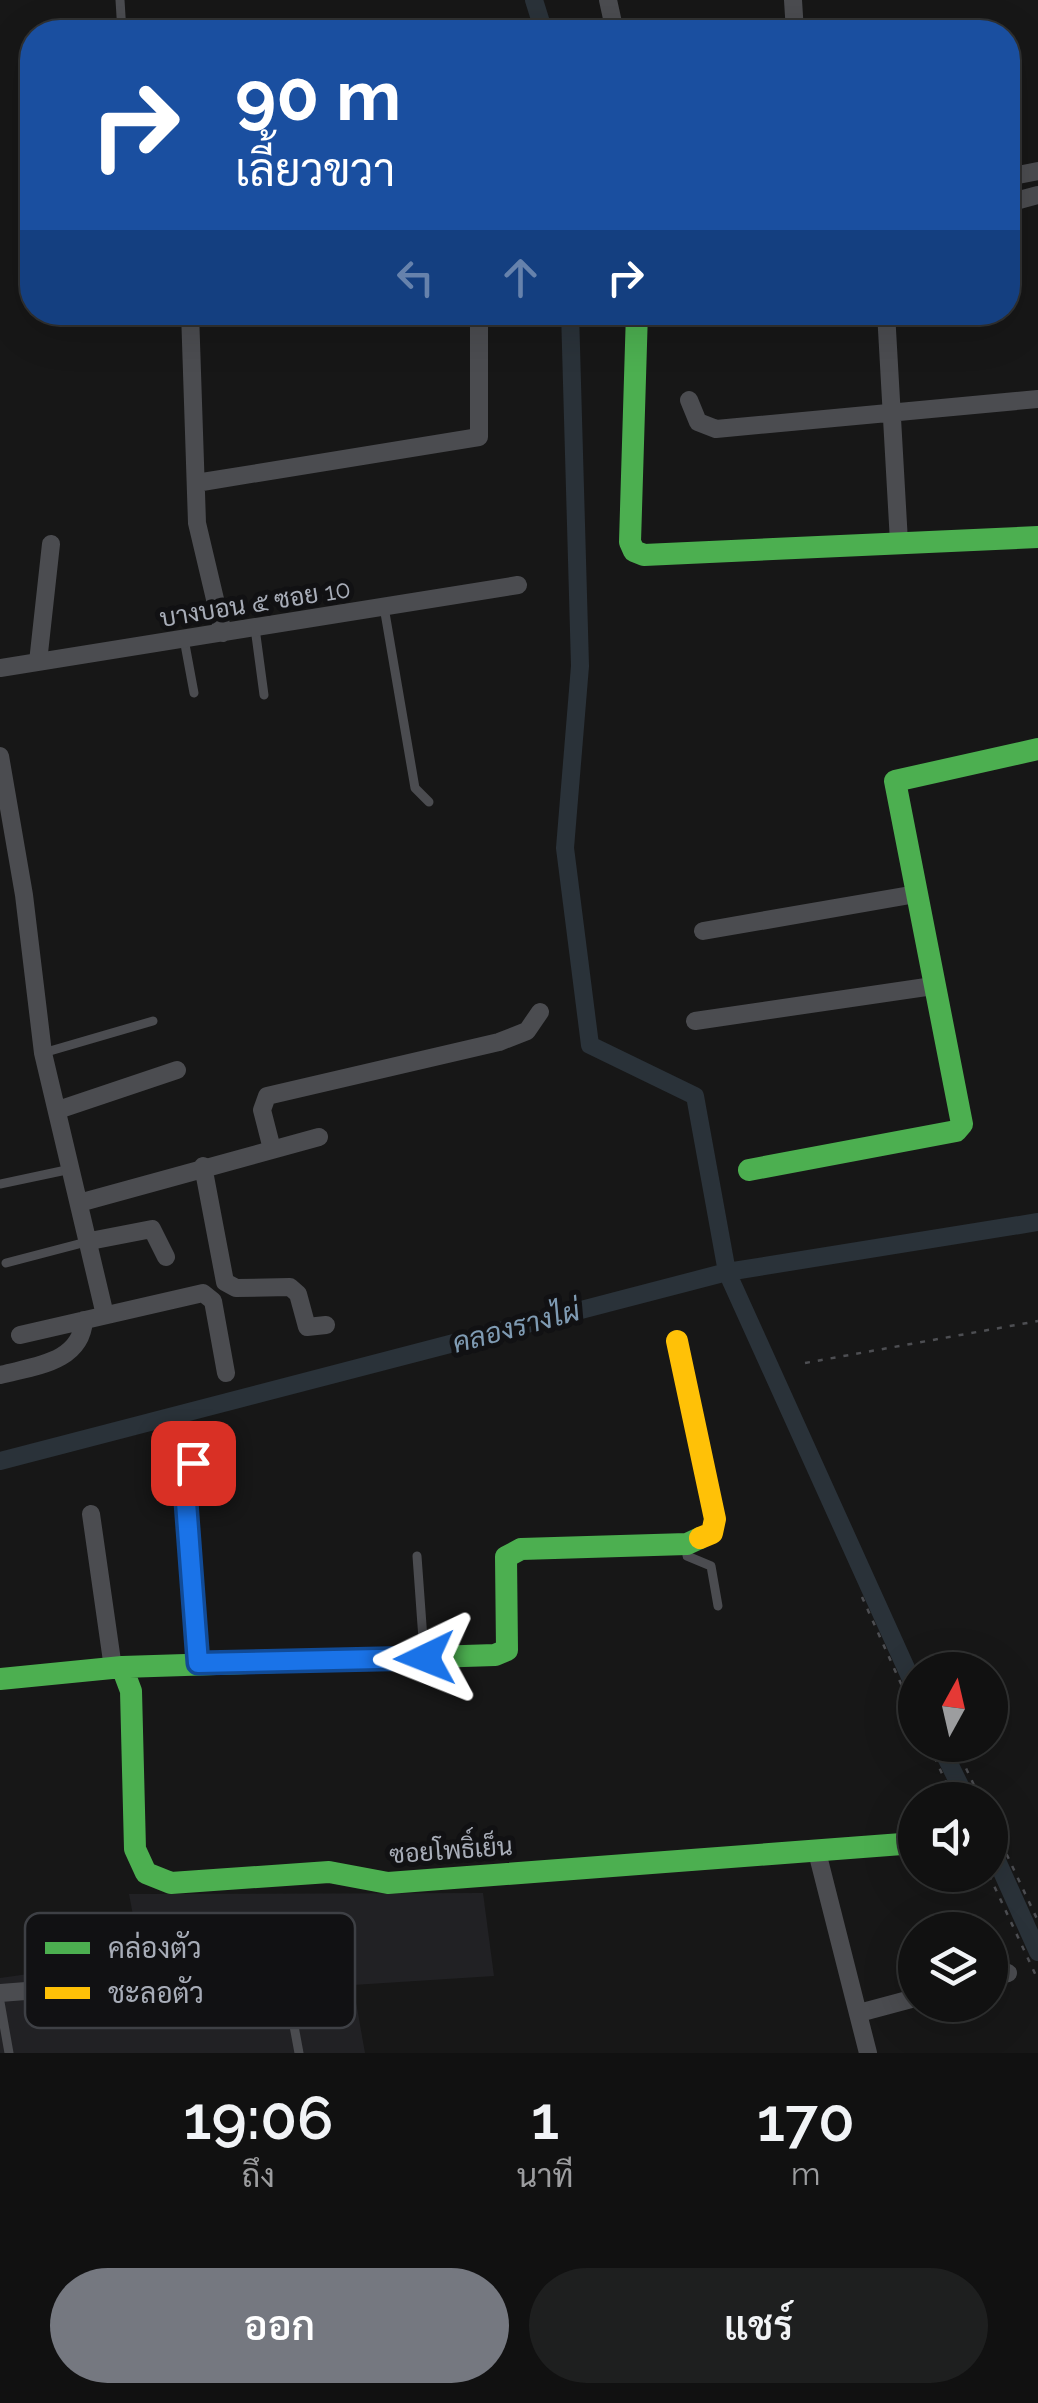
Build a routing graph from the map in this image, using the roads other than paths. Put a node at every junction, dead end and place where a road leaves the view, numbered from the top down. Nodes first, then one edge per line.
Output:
1 (190, 325) edge
2 (479, 325) edge
3 (636, 325) edge
4 (887, 325) edge
5 (1038, 399) edge
6 (689, 400) dead end
7 (895, 413) junction
8 (196, 483) junction
9 (1038, 537) edge
10 (899, 542) junction
11 (51, 544) dead end
12 (518, 585) dead end
13 (384, 607) junction
14 (255, 628) junction
15 (223, 634) junction
16 (184, 640) junction
17 (38, 662) junction
18 (0, 668) edge
19 (194, 693) dead end
20 (264, 694) dead end
21 (1038, 750) edge
22 (0, 756) edge
23 (429, 802) dead end
24 (916, 894) junction
25 (703, 931) dead end
26 (933, 986) junction
27 (540, 1012) dead end
28 (153, 1021) dead end
29 (695, 1021) dead end
30 (42, 1053) junction
31 (177, 1070) dead end
32 (58, 1110) junction
33 (319, 1137) dead end
34 (272, 1149) junction
35 (204, 1166) junction
36 (72, 1168) junction
37 (749, 1170) dead end
38 (0, 1184) edge
39 (79, 1202) junction
40 (90, 1241) junction
41 (166, 1257) dead end
42 (6, 1262) dead end
43 (105, 1315) junction
44 (84, 1320) junction
45 (326, 1325) dead end
46 (20, 1336) dead end
47 (676, 1341) dead end
48 (226, 1373) dead end
49 (0, 1375) edge
50 (193, 1463) dead end
51 (91, 1514) dead end
52 (687, 1544) junction
53 (417, 1556) dead end
54 (718, 1606) dead end
55 (425, 1658) junction
56 (198, 1663) junction
57 (118, 1667) junction
58 (0, 1679) edge
59 (898, 1845) edge
60 (817, 1852) junction
61 (25, 1990) edge
62 (0, 1992) edge
63 (0, 2002) edge
64 (898, 2003) edge
65 (859, 2014) junction
66 (294, 2028) edge
67 (8, 2053) edge
68 (299, 2053) edge
69 (868, 2053) edge

1 - 8 street
2 - 8 street
3 - 10 street
4 - 7 street
5 - 7 street
6 - 7 street
7 - 10 street
8 - 15 street
9 - 10 street
11 - 17 street
12 - 13 street, บางบอน ๕ ซอย 10
13 - 14 street, บางบอน ๕ ซอย 10
13 - 23 lane
14 - 15 street, บางบอน ๕ ซอย 10
14 - 20 lane
15 - 16 street, บางบอน ๕ ซอย 10
16 - 17 street, บางบอน ๕ ซอย 10
16 - 19 lane
17 - 18 street, บางบอน ๕ ซอย 10
21 - 24 street
22 - 30 street
24 - 25 street
24 - 26 street
26 - 29 street
26 - 37 street
27 - 34 street
28 - 30 lane
30 - 32 street
31 - 32 street
32 - 36 street
33 - 34 street
34 - 35 street
35 - 39 street
35 - 45 street
36 - 38 lane
36 - 39 street
39 - 40 street
40 - 41 street
40 - 42 lane
40 - 43 street
43 - 44 street
43 - 48 street
44 - 46 street
44 - 49 street
47 - 52 street
50 - 56 lane
51 - 57 street
52 - 54 lane
52 - 55 street
53 - 55 lane
55 - 56 street
56 - 57 street
57 - 58 street
57 - 60 street, ซอยโพธิ์เย็น
59 - 60 street, ซอยโพธิ์เย็น
60 - 65 street
61 - 62 street
63 - 67 lane
64 - 65 street
65 - 69 street
66 - 68 lane

